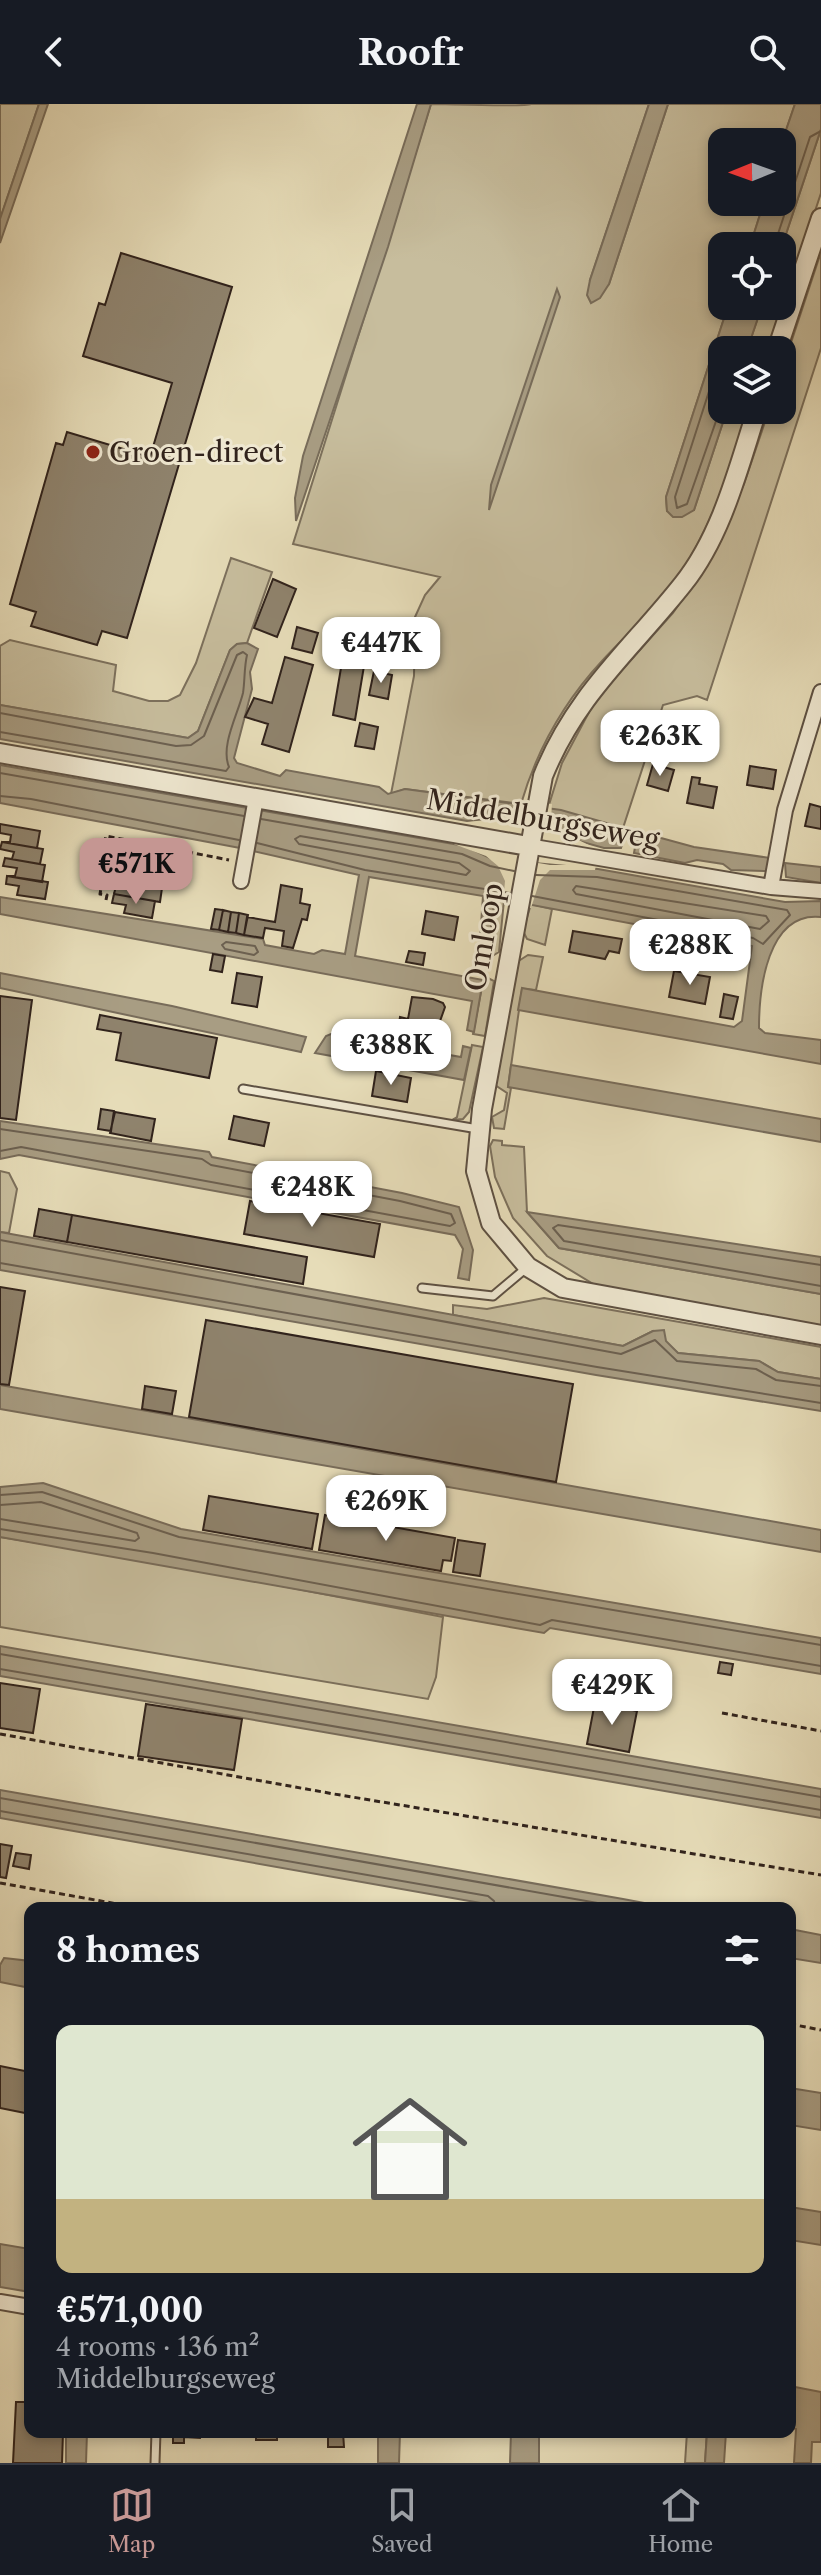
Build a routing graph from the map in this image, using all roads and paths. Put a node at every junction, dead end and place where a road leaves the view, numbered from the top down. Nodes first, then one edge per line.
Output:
1 (821, 218) edge
2 (782, 336) edge
3 (752, 424) edge
4 (821, 692) edge
5 (0, 753) edge
6 (256, 798) junction
7 (528, 846) junction
8 (245, 859) junction
9 (241, 881) dead end
10 (771, 887) junction
11 (821, 891) edge
12 (106, 900) dead end
13 (243, 1089) dead end
14 (480, 1129) junction
15 (528, 1267) junction
16 (422, 1288) dead end
17 (821, 1335) edge
18 (722, 1713) dead end
19 (821, 1731) edge
20 (0, 1734) edge
21 (821, 1875) edge
22 (0, 1883) edge
23 (106, 1902) edge
24 (796, 2025) edge
25 (821, 2030) edge
26 (0, 2302) edge
27 (24, 2306) edge
28 (156, 2438) edge
29 (155, 2463) edge

1 - 2 street
3 - 7 street, Omloop
4 - 10 street
5 - 6 street, Middelburgseweg
6 - 7 street, Middelburgseweg
6 - 8 street
7 - 10 street, Middelburgseweg
7 - 14 street, Omloop
8 - 9 street
8 - 12 path
10 - 11 street, Middelburgseweg
13 - 14 lane
14 - 15 street, Omloop
15 - 16 lane
15 - 17 street, Omloop
18 - 19 path
20 - 21 path
22 - 23 path
24 - 25 path
26 - 27 street
28 - 29 lane

